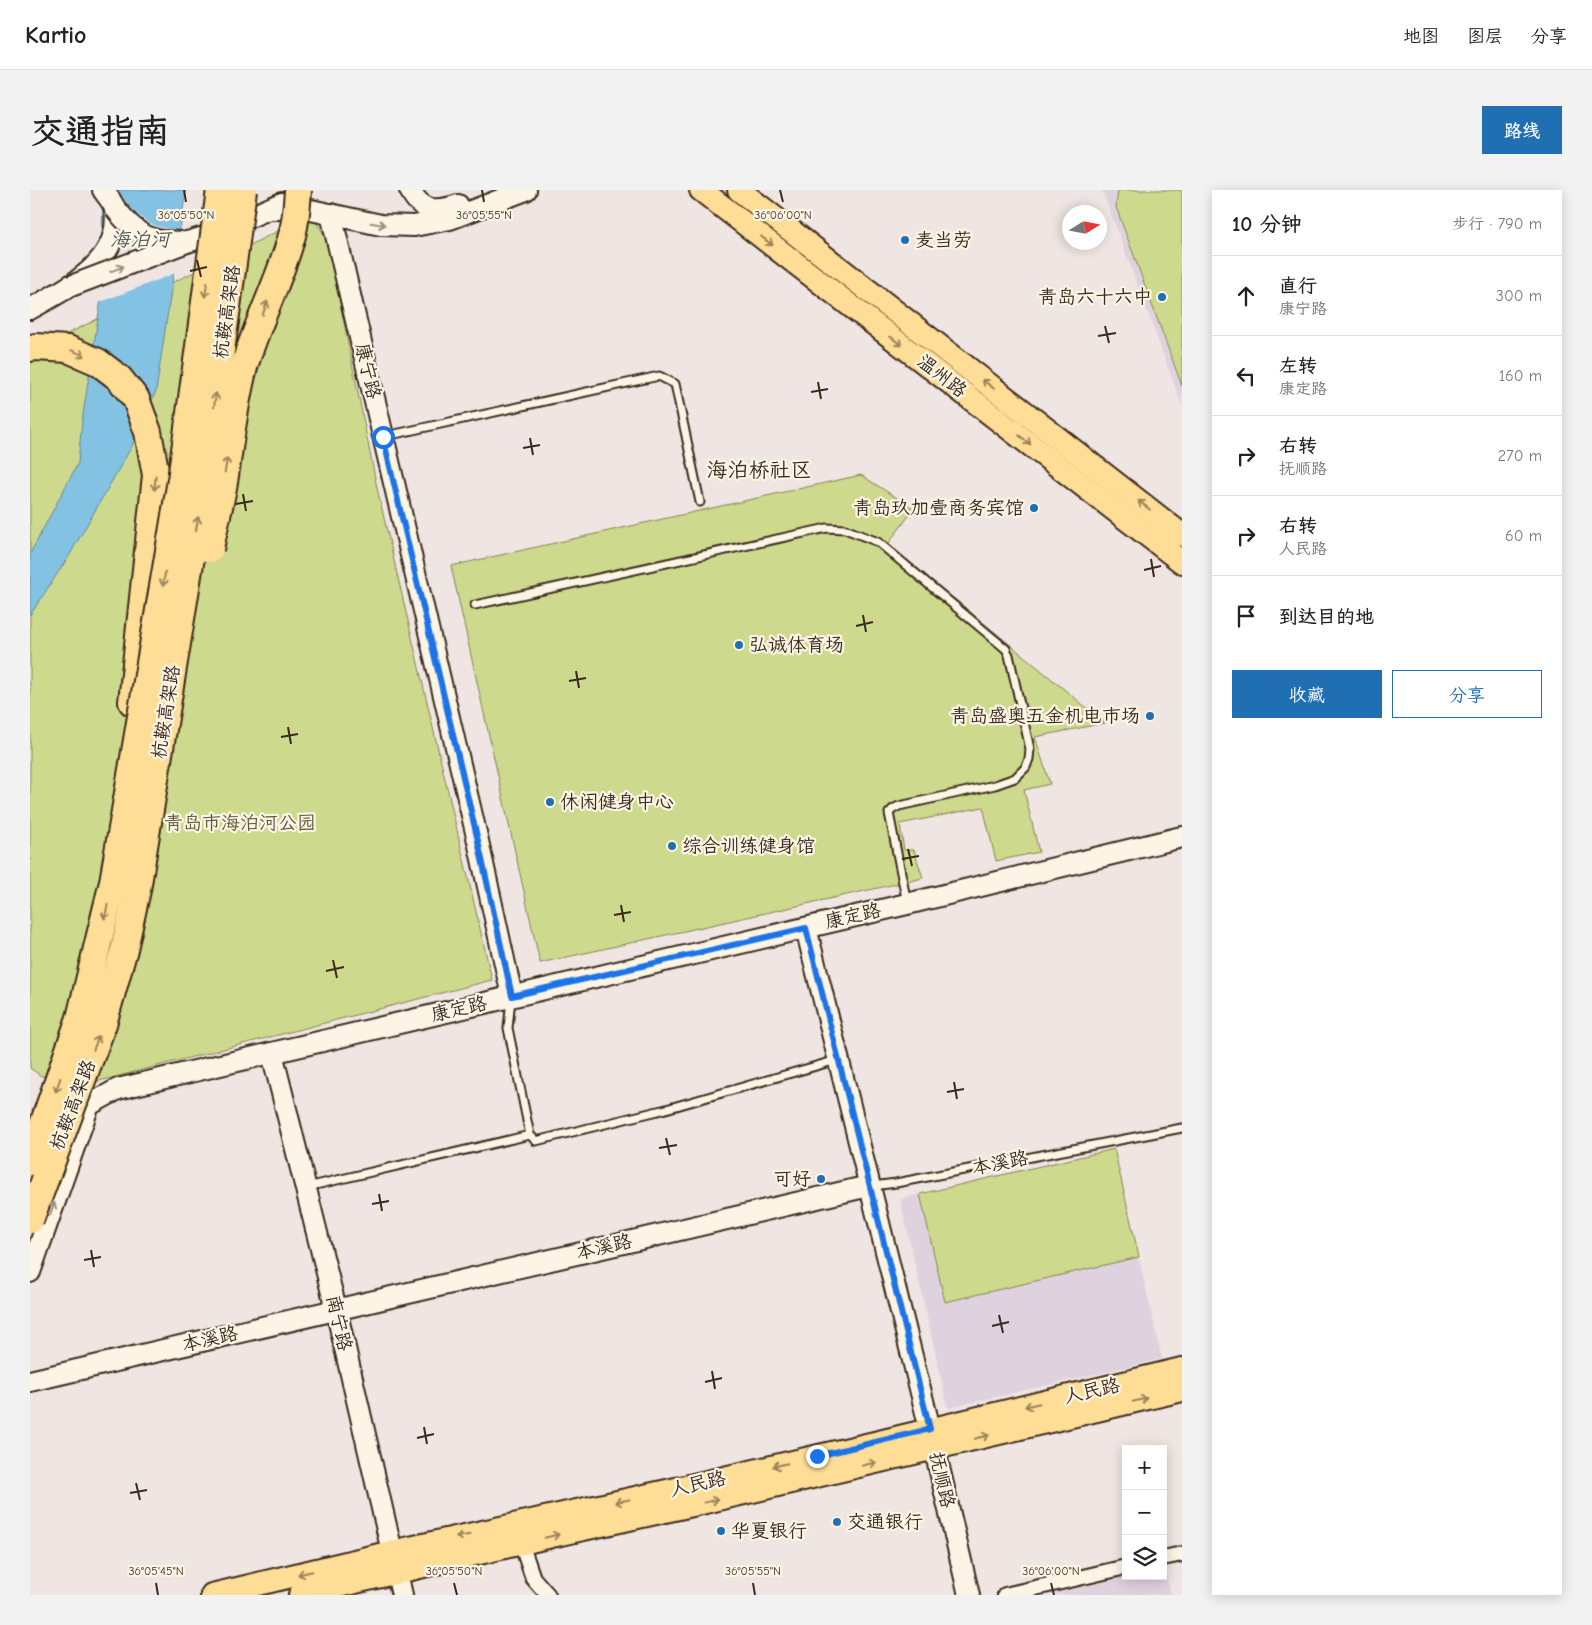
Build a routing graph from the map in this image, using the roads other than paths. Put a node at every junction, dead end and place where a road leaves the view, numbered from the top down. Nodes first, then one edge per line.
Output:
1 (103, 190) edge
2 (220, 190) edge
3 (243, 190) edge
4 (298, 190) edge
5 (309, 190) edge
6 (410, 190) edge
7 (495, 190) edge
8 (526, 190) edge
9 (701, 190) edge
10 (739, 190) edge
11 (115, 208) junction
12 (270, 209) junction
13 (331, 214) junction
14 (196, 240) junction
15 (71, 286) junction
16 (30, 309) edge
17 (30, 348) edge
18 (383, 437) junction
19 (700, 502) dead end
20 (1182, 535) edge
21 (1182, 562) edge
22 (475, 605) dead end
23 (1182, 837) edge
24 (125, 886) junction
25 (907, 904) junction
26 (806, 928) junction
27 (512, 996) junction
28 (272, 1053) junction
29 (838, 1060) junction
30 (89, 1105) junction
31 (1182, 1128) edge
32 (530, 1135) junction
33 (30, 1152) edge
34 (30, 1162) edge
35 (869, 1186) junction
36 (306, 1187) junction
37 (30, 1220) edge
38 (30, 1272) edge
39 (336, 1310) junction
40 (1182, 1369) edge
41 (30, 1381) edge
42 (1182, 1390) edge
43 (932, 1439) junction
44 (522, 1543) junction
45 (1182, 1554) edge
46 (1167, 1557) edge
47 (394, 1562) junction
48 (1122, 1568) edge
49 (212, 1595) edge
50 (300, 1595) edge
51 (402, 1595) edge
52 (548, 1595) edge
53 (969, 1595) edge
54 (1005, 1595) edge

1 - 11 street
2 -> 24 highway, 杭鞍高架路, bridge
24 -> 3 highway, 杭鞍高架路, bridge
24 -> 4 highway, bridge
5 - 12 street
6 - 7 street
13 -> 8 street
9 -> 21 main road, 温州路
20 -> 10 main road, 温州路
11 - 14 street, bridge
11 - 15 street, bridge
12 - 13 street
12 - 14 street
13 - 18 street, 康宁路
15 -> 14 street, bridge
15 - 16 street
17 -> 24 highway, bridge
18 - 19 lane
18 - 27 street, 康宁路
22 - 25 lane
23 - 25 street, 康定路
24 -> 34 highway, 杭鞍高架路, bridge
37 -> 24 highway, 杭鞍高架路, bridge
25 - 26 street, 康定路
26 - 27 street, 康定路
26 - 29 street, 抚顺路
27 - 28 street, 康定路
27 - 32 lane
28 - 30 street, 康定路
28 - 36 street, 南宁路
29 - 32 lane
29 - 35 street, 抚顺路
30 - 33 street, 康定路
38 -> 30 street
31 - 35 lane, 本溪路
32 - 36 lane
35 - 39 street, 本溪路
35 - 43 street, 抚顺路
36 - 39 street, 南宁路
39 - 41 street, 本溪路
39 - 47 street, 南宁路
40 -> 43 main road, 人民路
43 -> 42 main road, 人民路
44 -> 43 main road, 人民路
43 -> 47 main road, 人民路
43 - 53 street, 抚顺路
44 - 47 main road, 人民路
44 - 52 street
45 - 46 street
47 -> 49 main road, 人民路
47 - 50 main road, 人民路
47 - 51 street, 南宁路
48 - 54 street

